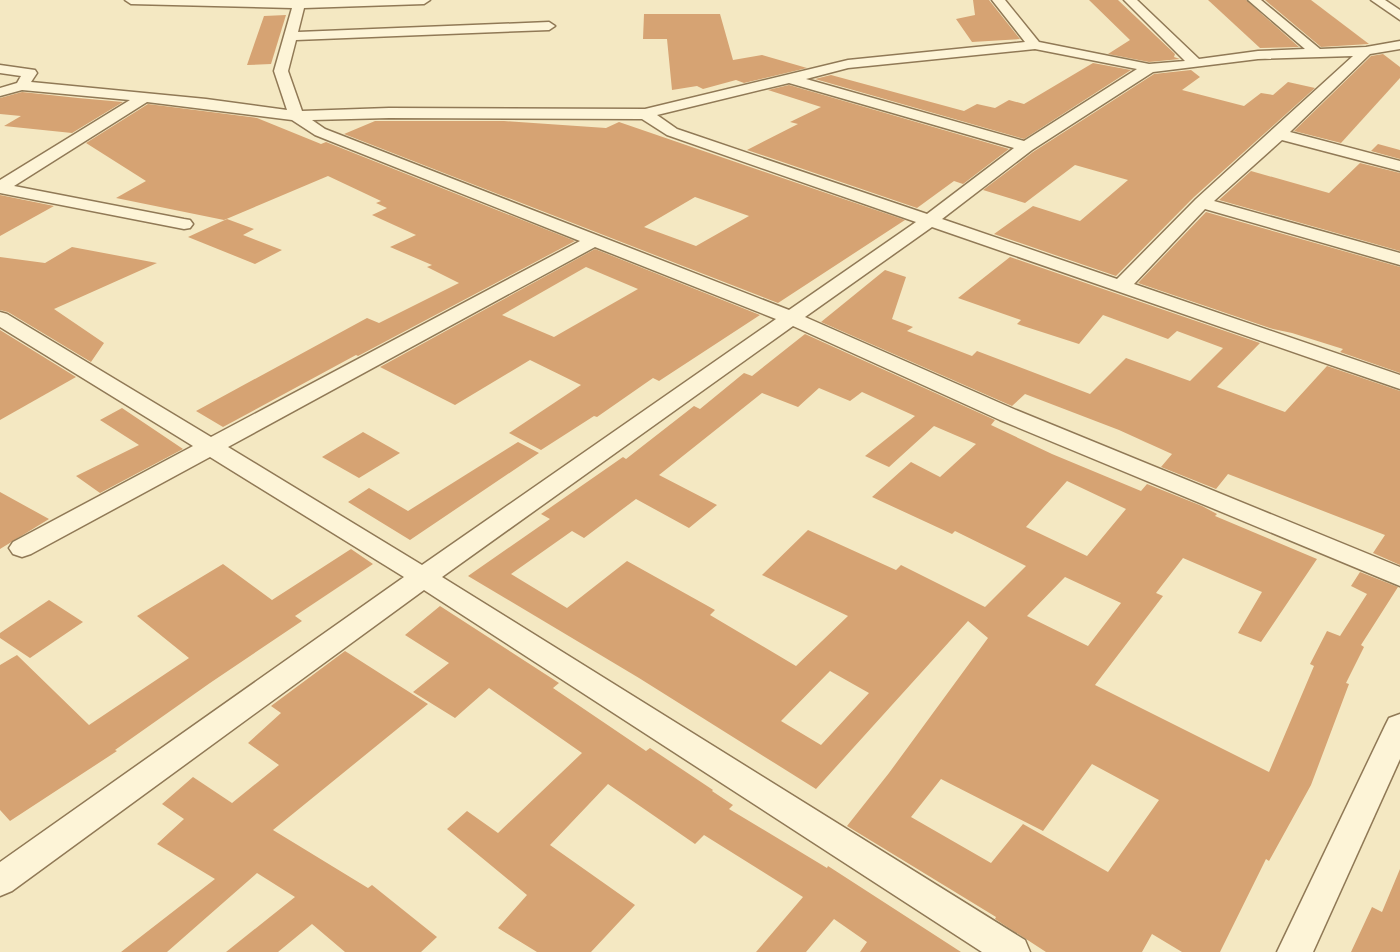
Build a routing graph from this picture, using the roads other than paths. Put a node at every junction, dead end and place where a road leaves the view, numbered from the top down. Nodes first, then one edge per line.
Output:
1 (131, 0) edge
2 (424, 0) edge
3 (998, 0) edge
4 (1130, 0) edge
5 (1254, 0) edge
6 (1377, 0) edge
7 (302, 2) edge
8 (1400, 16) edge
9 (549, 26) dead end
10 (290, 36) junction
11 (1035, 45) junction
12 (1398, 47) edge
13 (1315, 51) junction
14 (1366, 51) junction
15 (1196, 64) junction
16 (1149, 68) junction
17 (0, 69) edge
18 (788, 78) junction
19 (22, 86) junction
20 (0, 92) edge
21 (142, 99) junction
22 (645, 114) junction
23 (296, 116) junction
24 (1279, 135) junction
25 (1026, 147) junction
26 (1400, 166) edge
27 (0, 187) edge
28 (1202, 203) junction
29 (930, 220) junction
30 (184, 224) dead end
31 (595, 240) junction
32 (1400, 259) edge
33 (1121, 286) junction
34 (0, 318) edge
35 (791, 318) junction
36 (1400, 382) edge
37 (212, 445) junction
38 (22, 548) dead end
39 (423, 577) junction
40 (1400, 577) edge
41 (1400, 726) edge
42 (0, 881) edge
43 (1012, 952) edge
44 (1295, 952) edge

1 - 7 street
2 - 7 street
3 - 11 street
4 - 15 street
5 - 13 street
6 - 8 street
7 - 10 street
9 - 10 street
10 - 23 street
11 - 16 street
11 - 18 street
12 - 14 street
13 - 14 street
13 - 15 street
14 - 24 street
15 - 16 street
16 - 25 street
17 - 19 street
18 - 22 street
18 - 25 street
19 - 20 street
19 - 21 street
21 - 23 street
21 - 27 street
22 - 23 street
22 - 29 street
23 - 31 street
24 - 26 street
24 - 28 street
25 - 29 street
27 - 30 street
28 - 32 street
28 - 33 street
29 - 33 street
29 - 35 street
31 - 35 street
31 - 37 street
33 - 36 street
34 - 37 street
35 - 39 street
35 - 40 street
37 - 38 street
37 - 39 street
39 - 42 street
39 - 43 street
41 - 44 street

